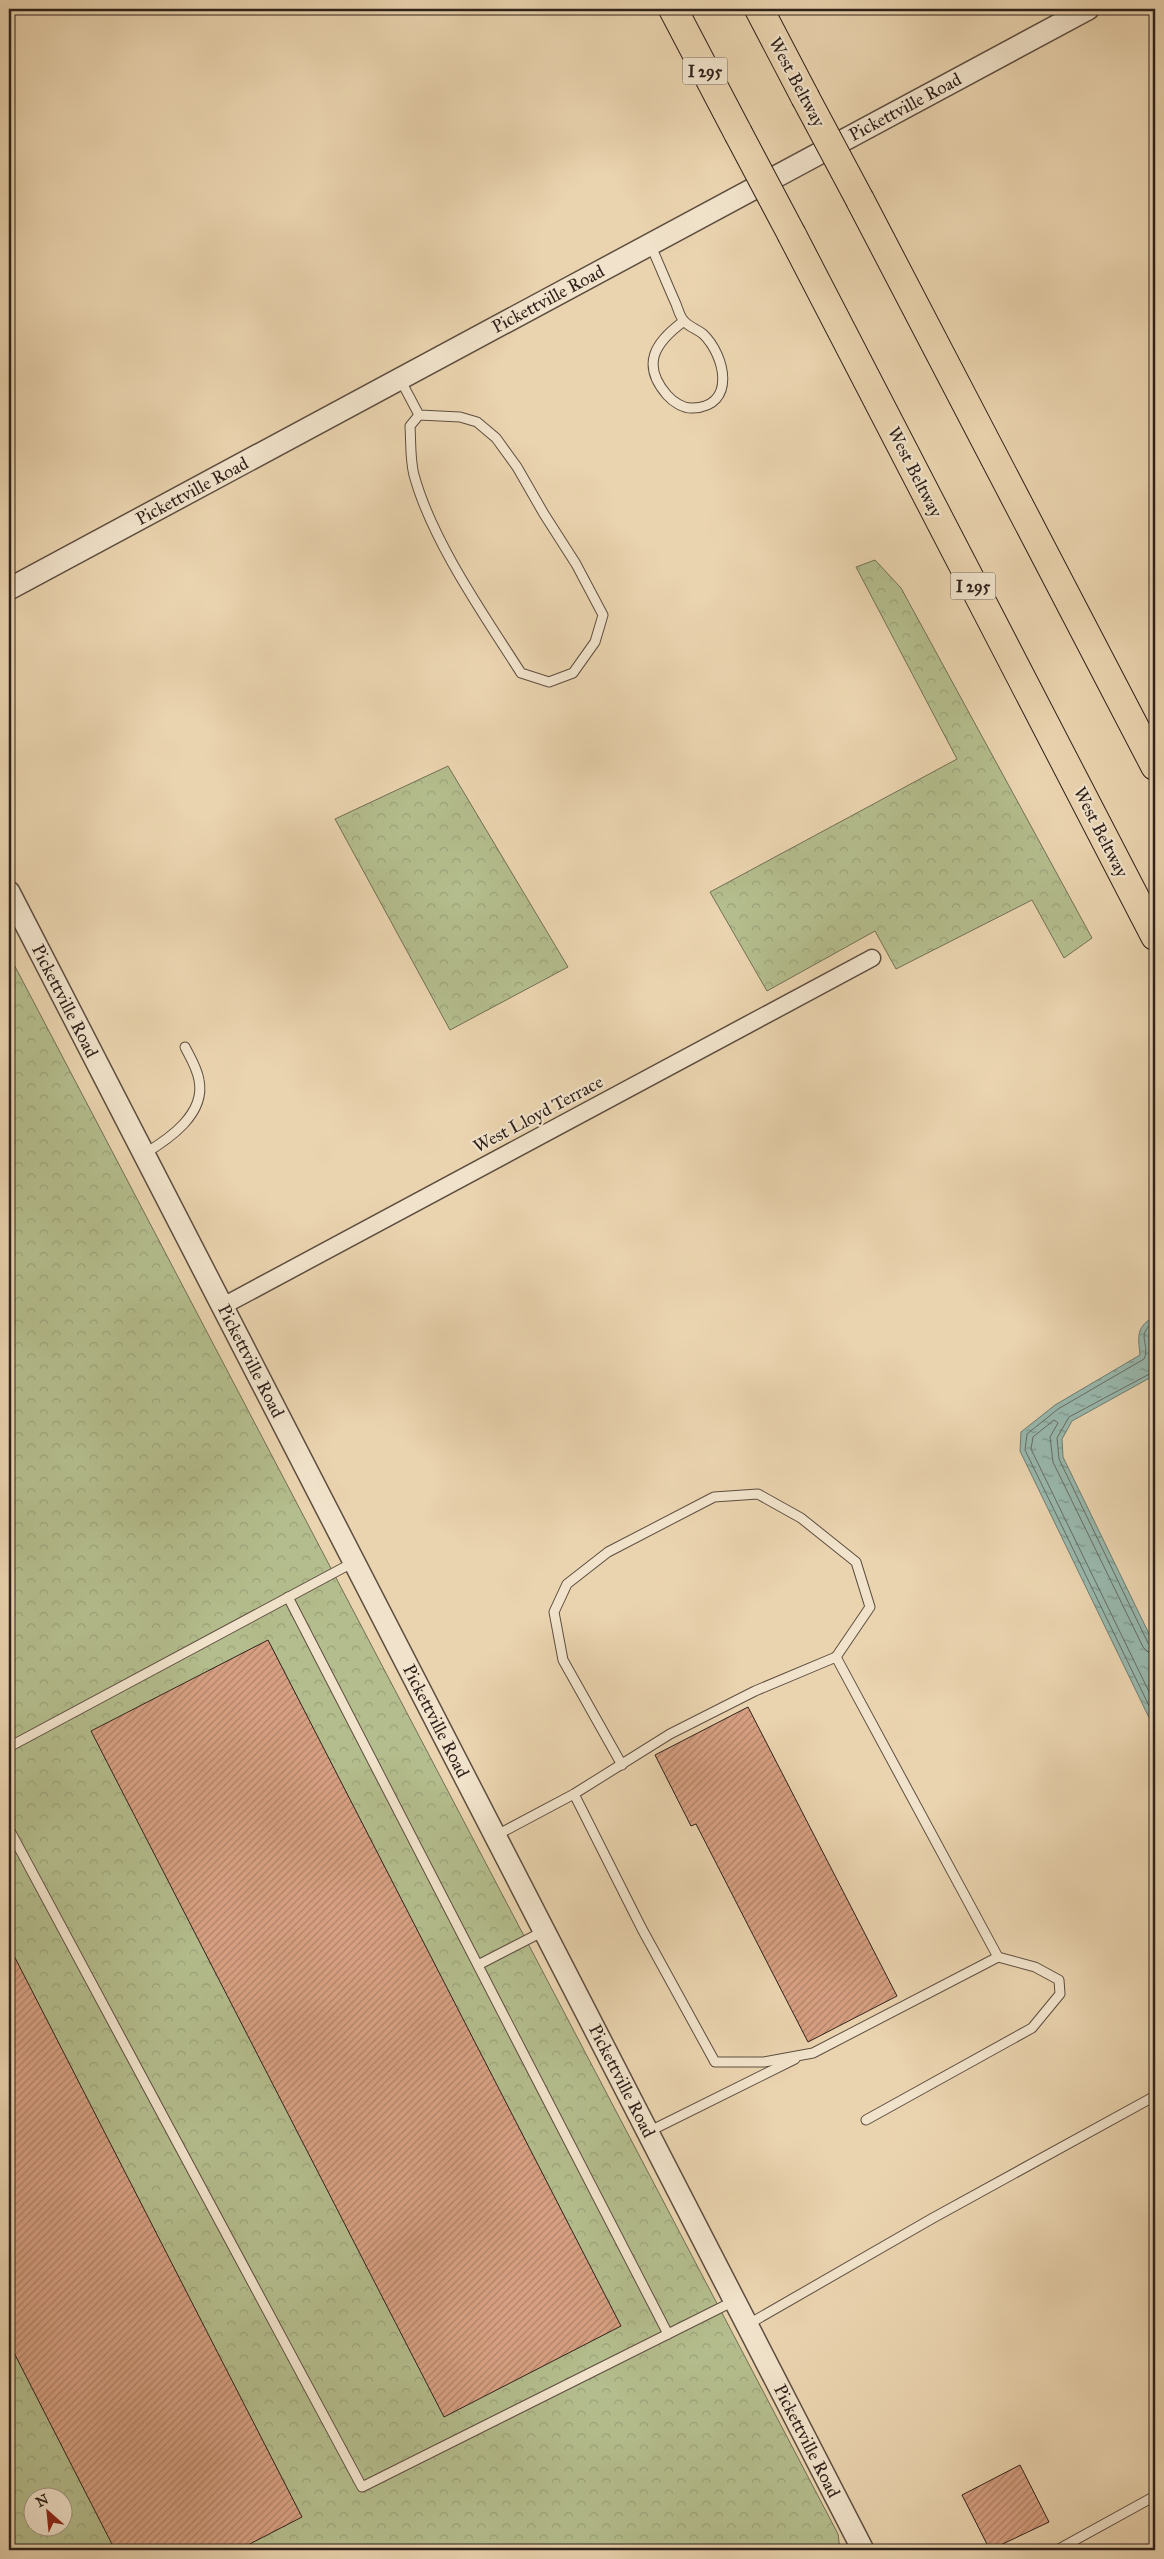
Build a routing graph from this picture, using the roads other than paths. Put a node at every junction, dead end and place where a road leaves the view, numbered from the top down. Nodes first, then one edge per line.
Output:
1 (673, 9) edge
2 (759, 9) edge
3 (1088, 9) edge
4 (650, 244) junction
5 (684, 321) junction
6 (400, 379) junction
7 (419, 414) junction
8 (9, 589) edge
9 (1155, 766) edge
10 (9, 892) edge
11 (1155, 936) edge
12 (872, 958) dead end
13 (185, 1047) dead end
14 (144, 1154) junction
15 (223, 1306) junction
16 (354, 1562) junction
17 (288, 1597) junction
18 (836, 1657) junction
19 (9, 1747) edge
20 (622, 1765) junction
21 (574, 1794) junction
22 (9, 1829) edge
23 (495, 1836) junction
24 (544, 1931) junction
25 (998, 1958) junction
26 (478, 1966) junction
27 (806, 2054) junction
28 (1155, 2096) edge
29 (866, 2120) dead end
30 (648, 2132) junction
31 (735, 2301) junction
32 (747, 2325) junction
33 (668, 2334) junction
34 (1155, 2496) edge
35 (863, 2550) edge
36 (1057, 2550) edge

1 - 11 highway, West Beltway / I 295, bridge
2 - 9 highway, West Beltway, bridge
3 - 4 street, Pickettville Road
4 - 5 lane
4 - 6 street, Pickettville Road
5 - 5 lane
6 - 7 lane
6 - 8 street, Pickettville Road
7 - 7 lane
10 - 14 street, Pickettville Road
12 - 15 street, West Lloyd Terrace
13 - 14 lane
14 - 15 street, Pickettville Road
15 - 16 street, Pickettville Road
16 - 17 lane
16 - 23 street, Pickettville Road
17 - 19 lane
17 - 26 lane
18 - 20 lane
18 - 20 lane
18 - 25 lane
20 - 21 lane
21 - 23 lane
21 - 27 lane
22 - 33 lane
23 - 24 street, Pickettville Road
24 - 26 lane
24 - 30 street, Pickettville Road
25 - 27 lane
25 - 29 lane
26 - 33 lane
27 - 30 lane
28 - 32 lane
30 - 31 street, Pickettville Road
31 - 32 street, Pickettville Road
31 - 33 lane
32 - 35 street, Pickettville Road
34 - 36 lane

